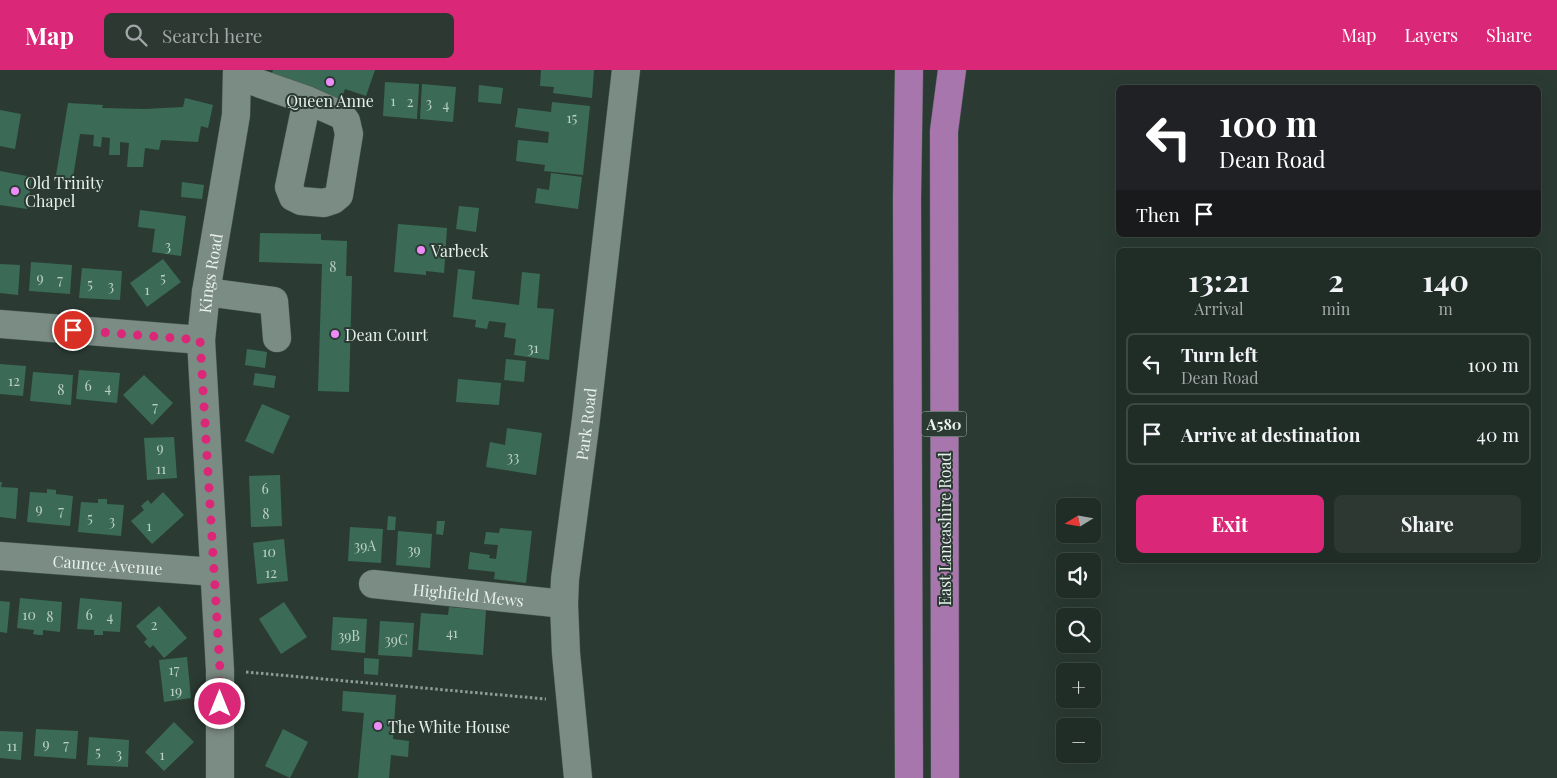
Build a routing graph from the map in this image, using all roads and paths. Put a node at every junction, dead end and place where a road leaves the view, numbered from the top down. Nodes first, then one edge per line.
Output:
1 (626, 70) edge
2 (909, 70) edge
3 (952, 70) edge
4 (238, 73) edge
5 (307, 100) dead end
6 (206, 292) junction
7 (0, 324) edge
8 (277, 338) dead end
9 (200, 340) junction
10 (0, 556) edge
11 (214, 572) junction
12 (373, 584) dead end
13 (564, 604) junction
14 (220, 670) junction
15 (570, 701) junction
16 (220, 778) edge
17 (578, 778) edge
18 (908, 778) edge
19 (945, 778) edge

1 - 13 street, Park Road
2 - 18 highway, A580
3 - 19 highway, East Lancashire Road / A580
4 - 5 street
4 - 6 street, Kings Road
6 - 8 street
6 - 9 street, Kings Road
7 - 9 street
9 - 11 street, Kings Road
10 - 11 street, Caunce Avenue
11 - 14 street, Kings Road
12 - 13 street, Highfield Mews
13 - 15 street, Park Road
14 - 15 path
14 - 16 street, Kings Road
15 - 17 street, Park Road

